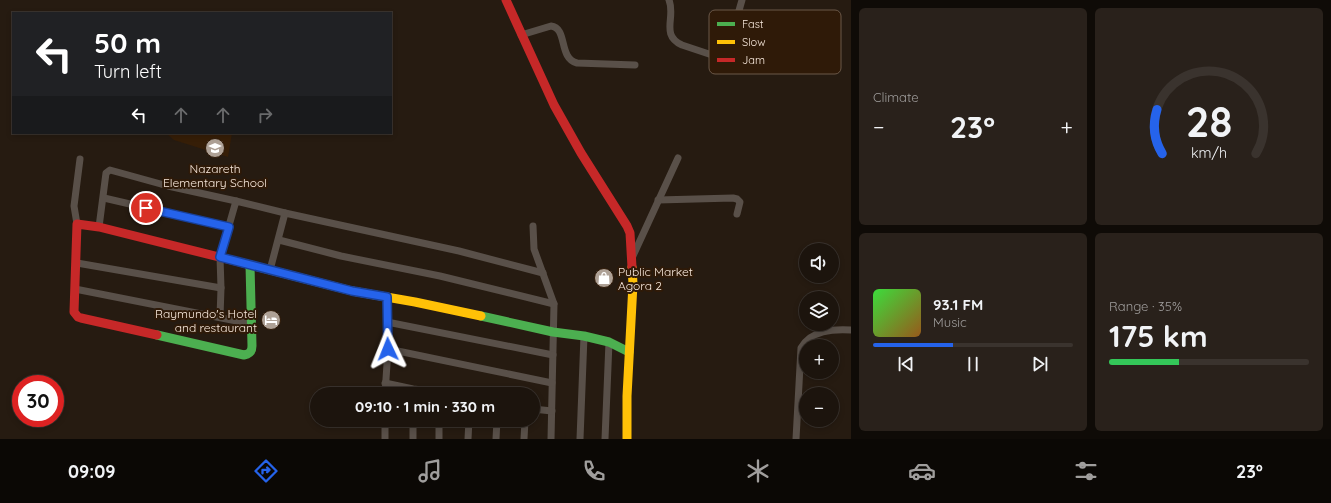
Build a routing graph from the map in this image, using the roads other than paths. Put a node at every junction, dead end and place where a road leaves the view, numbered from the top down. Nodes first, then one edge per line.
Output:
1 (506, 0) edge
2 (669, 0) edge
3 (742, 0) edge
4 (739, 10) edge
5 (521, 35) junction
6 (709, 55) edge
7 (635, 65) dead end
8 (678, 158) dead end
9 (80, 159) dead end
10 (104, 198) junction
11 (658, 200) junction
12 (236, 202) junction
13 (286, 213) junction
14 (738, 214) dead end
15 (78, 224) junction
16 (533, 226) dead end
17 (99, 227) junction
18 (229, 227) junction
19 (279, 240) junction
20 (220, 257) junction
21 (632, 258) junction
22 (76, 263) junction
23 (250, 265) junction
24 (270, 270) junction
25 (543, 273) junction
26 (221, 288) junction
27 (75, 289) junction
28 (387, 297) junction
29 (554, 304) junction
30 (220, 317) junction
31 (387, 322) junction
32 (252, 324) junction
33 (851, 330) edge
34 (553, 332) junction
35 (584, 336) junction
36 (609, 342) junction
37 (388, 349) junction
38 (629, 352) junction
39 (553, 355) junction
40 (384, 383) junction
41 (552, 383) junction
42 (384, 387) edge
43 (398, 387) edge
44 (540, 410) edge
45 (552, 411) junction
46 (385, 427) edge
47 (413, 427) edge
48 (439, 427) edge
49 (469, 427) edge
50 (497, 427) edge
51 (525, 427) edge
52 (385, 439) edge
53 (413, 439) edge
54 (439, 439) edge
55 (468, 439) edge
56 (496, 439) edge
57 (524, 439) edge
58 (551, 439) edge
59 (580, 439) edge
60 (605, 439) edge
61 (627, 439) edge
62 (796, 439) edge

1 - 5 street
2 - 6 street
3 - 4 street
5 - 7 street
5 - 21 street
8 - 11 street
9 - 15 street
10 - 12 street
10 - 17 street
10 - 18 street
11 - 14 street
11 - 21 street
12 - 13 street
12 - 18 street
13 - 19 street
13 - 25 street
15 - 17 street
15 - 22 street
16 - 25 street
17 - 20 street
18 - 20 street
19 - 24 street
19 - 29 street
20 - 23 street
20 - 26 street
21 - 38 street
22 - 26 street
22 - 27 street
23 - 24 street
23 - 32 street
24 - 28 street
25 - 29 street
26 - 30 street
27 - 30 street
27 - 32 street
28 - 31 street
28 - 34 street
29 - 34 street
30 - 32 street
31 - 37 street
31 - 39 street
33 - 62 street
34 - 35 street
34 - 39 street
35 - 36 street
35 - 59 street
36 - 38 street
36 - 60 street
37 - 40 street
37 - 41 street
38 - 61 street
39 - 41 street
40 - 42 street
40 - 43 street
41 - 45 street
44 - 45 street
45 - 58 street
46 - 52 street
47 - 53 street
48 - 54 street
49 - 55 street
50 - 56 street
51 - 57 street

